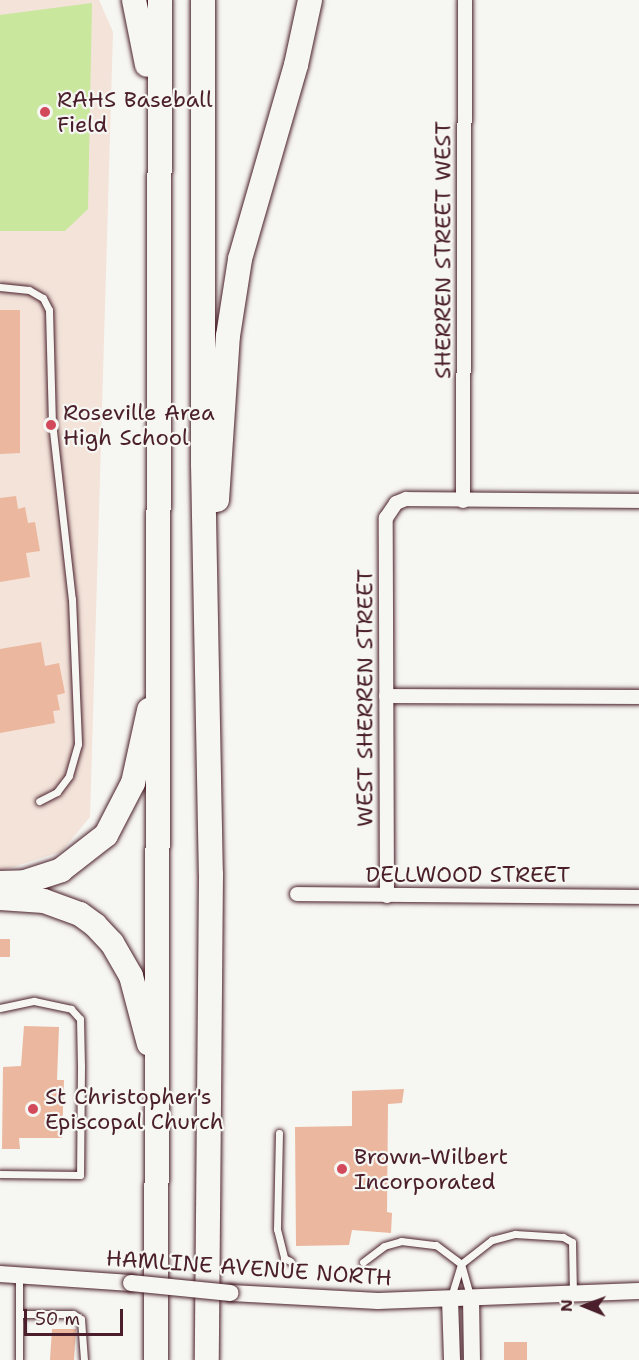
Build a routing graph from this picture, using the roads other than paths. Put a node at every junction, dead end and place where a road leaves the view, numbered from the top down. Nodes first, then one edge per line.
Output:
1 (134, 0) edge
2 (160, 0) edge
3 (203, 0) edge
4 (310, 0) edge
5 (465, 0) edge
6 (159, 184) junction
7 (0, 287) edge
8 (464, 501) junction
9 (639, 501) edge
10 (161, 624) junction
11 (206, 643) junction
12 (386, 696) junction
13 (639, 697) edge
14 (39, 801) dead end
15 (0, 883) edge
16 (297, 894) dead end
17 (387, 896) junction
18 (639, 897) edge
19 (0, 898) edge
20 (0, 1008) edge
21 (159, 1131) junction
22 (279, 1133) dead end
23 (0, 1174) edge
24 (290, 1261) dead end
25 (363, 1262) dead end
26 (462, 1264) junction
27 (0, 1274) edge
28 (19, 1274) junction
29 (573, 1292) junction
30 (639, 1292) edge
31 (471, 1298) junction
32 (450, 1299) junction
33 (19, 1314) junction
34 (19, 1360) edge
35 (84, 1360) edge
36 (156, 1360) edge
37 (207, 1360) edge
38 (452, 1360) edge
39 (472, 1360) edge

1 - 6 highway
2 - 6 highway
3 - 11 highway
4 - 11 highway
5 - 8 street, SHERREN STREET WEST
6 - 10 highway
7 - 14 lane
8 - 9 street
8 - 12 street, WEST SHERREN STREET
10 - 15 highway
10 - 21 highway
11 - 37 highway
12 - 13 street
12 - 17 street, WEST SHERREN STREET
16 - 17 street, DELLWOOD STREET
17 - 18 street, DELLWOOD STREET
19 - 21 highway
20 - 23 lane
21 - 36 highway
22 - 24 lane
25 - 26 lane
26 - 29 lane
26 - 31 lane
26 - 32 lane
27 - 28 street, HAMLINE AVENUE NORTH
28 - 32 street, HAMLINE AVENUE NORTH, bridge
28 - 33 lane
29 - 30 street, HAMLINE AVENUE NORTH
29 - 31 street, HAMLINE AVENUE NORTH
31 - 32 street, HAMLINE AVENUE NORTH
31 - 39 street
32 - 38 street
33 - 34 lane
33 - 35 lane

